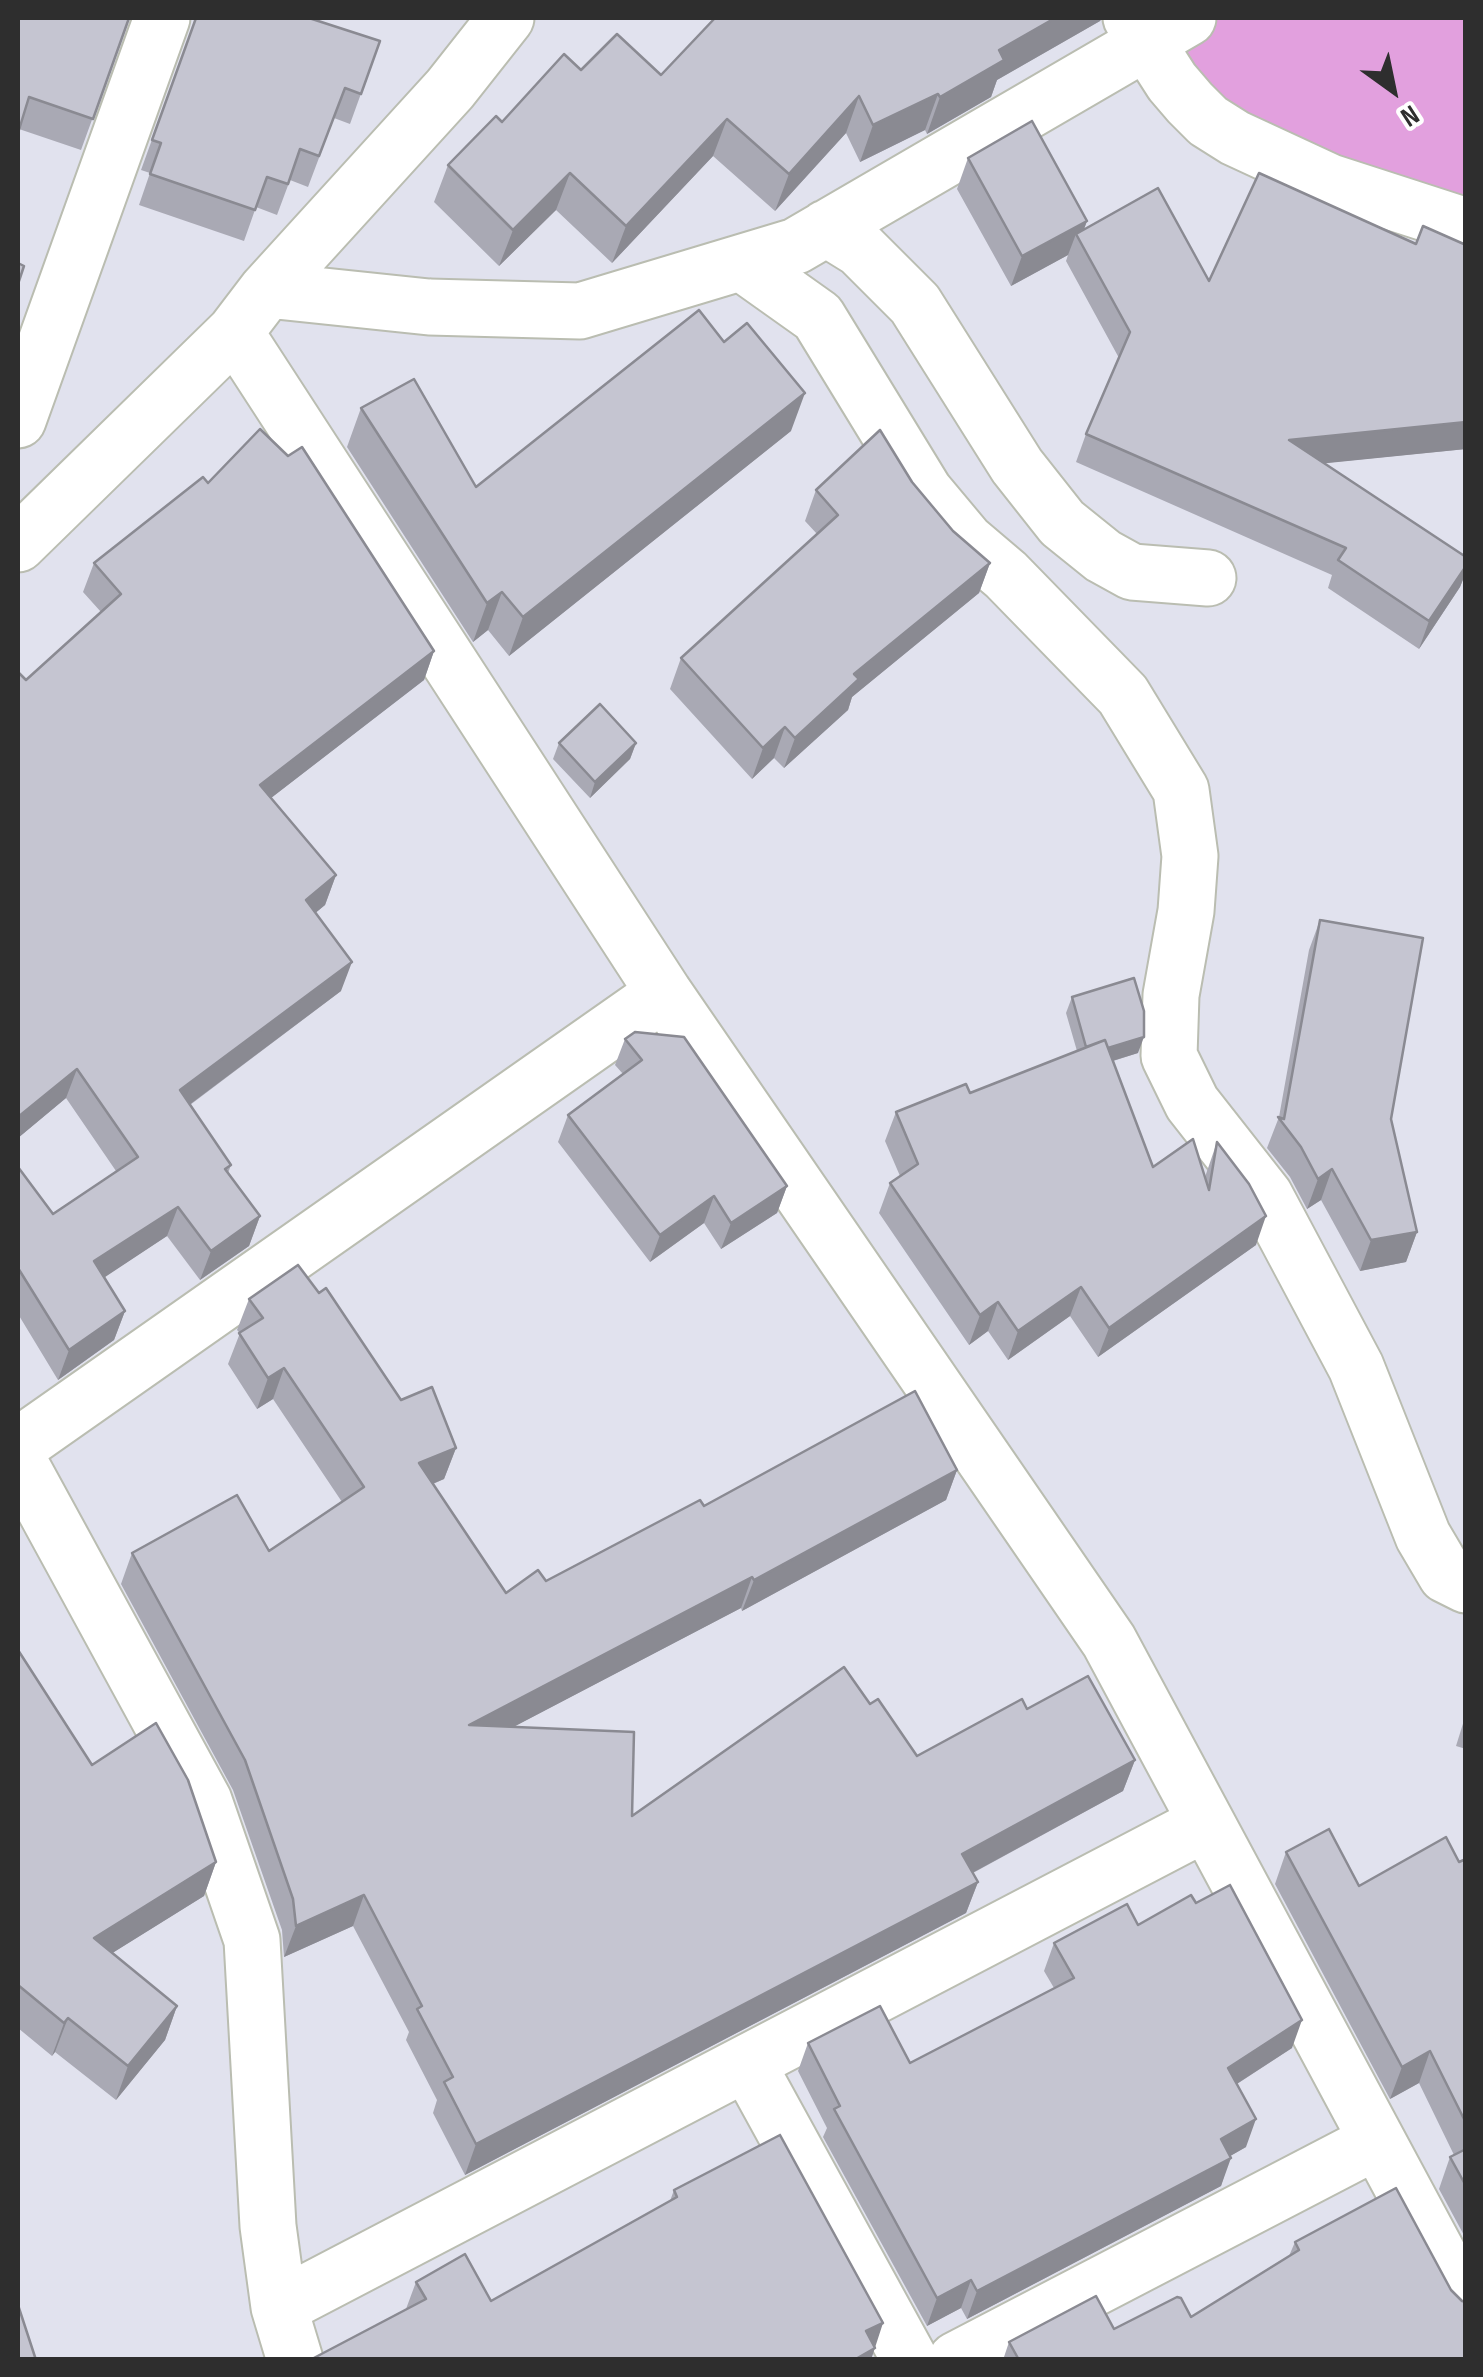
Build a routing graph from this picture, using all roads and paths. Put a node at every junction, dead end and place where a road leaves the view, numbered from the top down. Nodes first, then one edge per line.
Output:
1 (162, 18) edge
2 (506, 18) edge
3 (1154, 26) edge
4 (1466, 226) edge
5 (826, 228) junction
6 (742, 263) junction
7 (251, 311) junction
8 (18, 420) edge
9 (18, 544) edge
10 (1208, 578) dead end
11 (664, 993) junction
12 (18, 1446) edge
13 (18, 1460) edge
14 (1466, 1586) edge
15 (1206, 1822) junction
16 (746, 2063) junction
17 (1377, 2141) junction
18 (1466, 2306) edge
19 (278, 2308) junction
20 (295, 2360) edge
21 (910, 2360) edge
22 (956, 2360) edge

1 - 8 street
2 - 7 street
3 - 4 street
3 - 5 street
5 - 6 street
5 - 10 street
6 - 7 street
6 - 14 street
7 - 9 street
7 - 11 street
11 - 12 street
11 - 15 street
13 - 19 street
15 - 16 street
15 - 17 street
16 - 19 street
16 - 21 street
17 - 18 street
17 - 22 street
19 - 20 street

